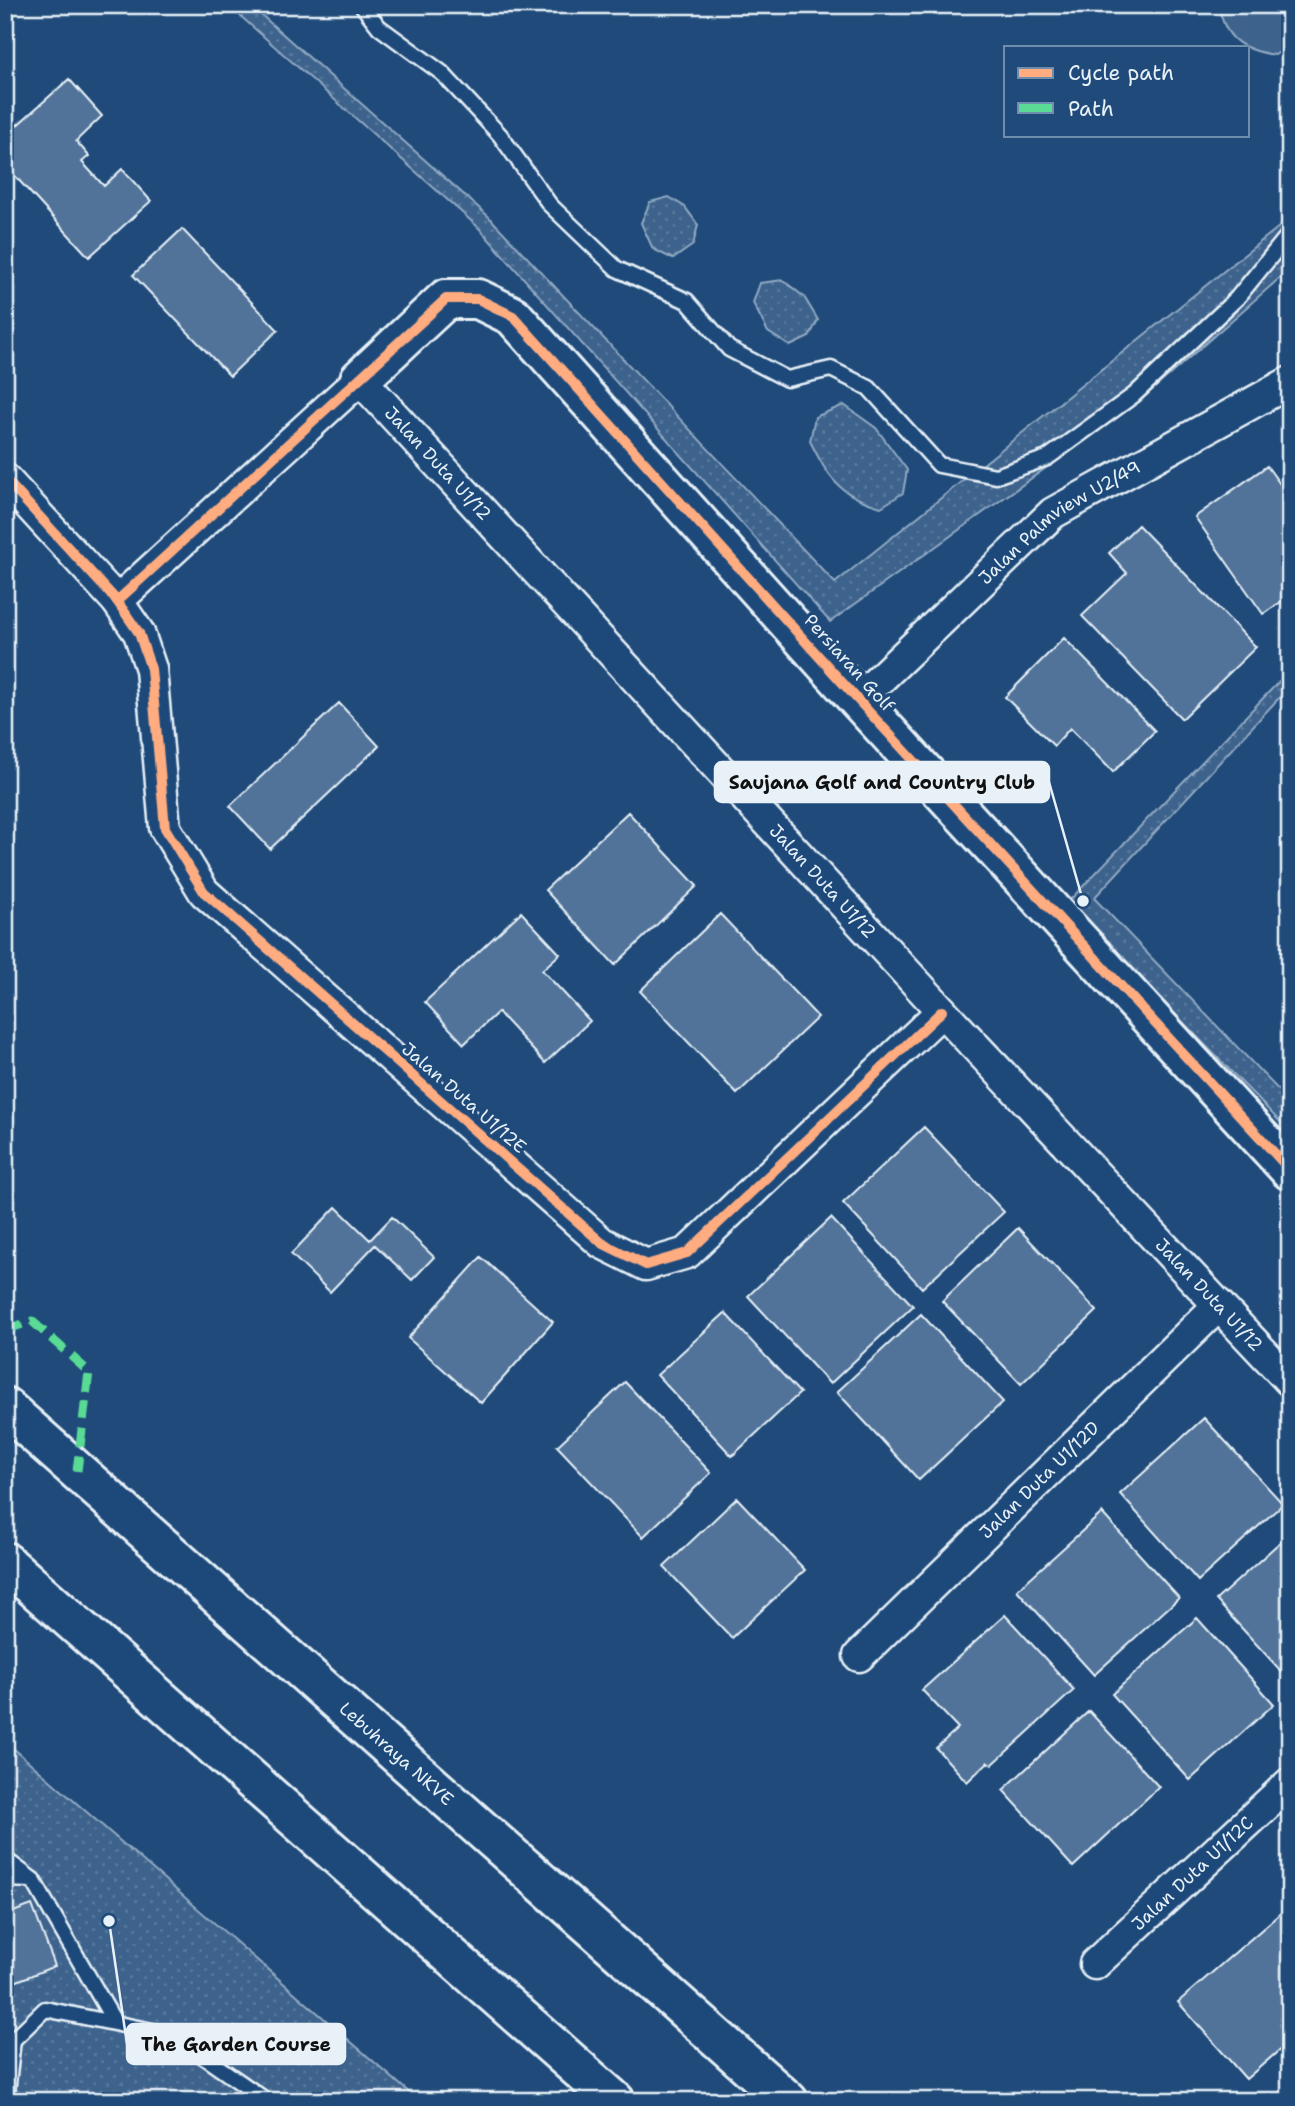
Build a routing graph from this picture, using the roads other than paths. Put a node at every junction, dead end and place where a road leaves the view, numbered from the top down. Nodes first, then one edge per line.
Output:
1 (362, 5) edge
2 (1290, 233) edge
3 (360, 379) junction
4 (1290, 382) edge
5 (5, 479) edge
6 (117, 601) junction
7 (858, 700) junction
8 (942, 1011) junction
9 (1290, 1170) edge
10 (1219, 1305) junction
11 (1290, 1381) edge
12 (5, 1407) edge
13 (5, 1562) edge
14 (859, 1656) dead end
15 (1290, 1783) edge
16 (5, 1859) edge
17 (5, 1879) edge
18 (33, 1880) junction
19 (1094, 1964) dead end
20 (115, 2023) junction
21 (6, 2101) edge
22 (267, 2101) edge
23 (615, 2101) edge
24 (788, 2101) edge

1 - 2 lane
3 - 6 street
3 - 7 main road, Persiaran Golf
3 - 8 street, Jalan Duta U1/12
4 - 7 street, Jalan Palmview U2/49
5 - 6 street
6 - 8 street, Jalan Duta U1/12E
7 - 9 main road, Persiaran Golf
8 - 10 street, Jalan Duta U1/12
10 - 11 street, Jalan Duta U1/12
10 - 14 street, Jalan Duta U1/12D
12 - 24 main road, Lebuhraya NKVE
13 - 23 main road
15 - 19 street, Jalan Duta U1/12C
16 - 18 lane
17 - 18 lane
18 - 20 lane
20 - 21 lane
20 - 22 lane

